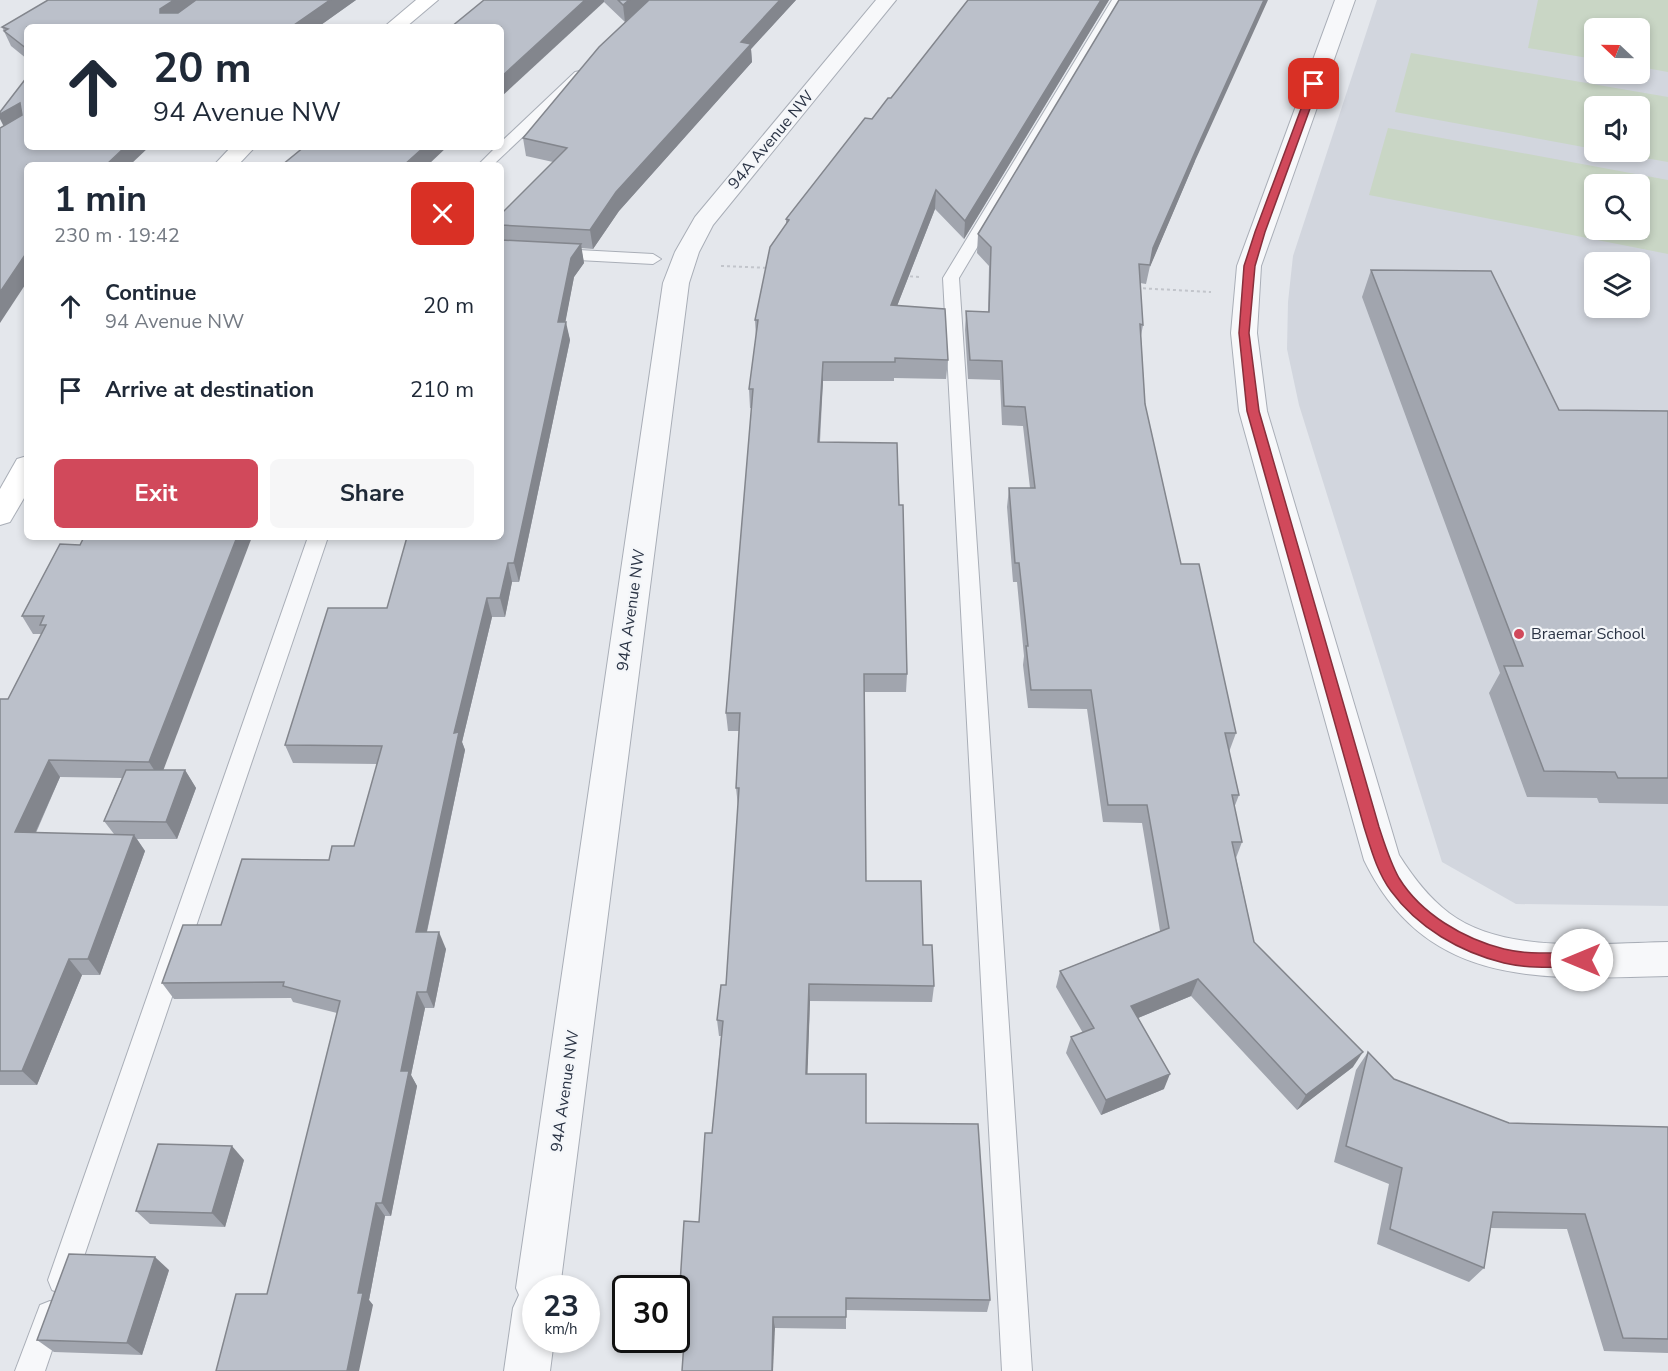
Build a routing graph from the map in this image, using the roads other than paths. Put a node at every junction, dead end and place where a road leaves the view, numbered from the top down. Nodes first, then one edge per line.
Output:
1 (428, 0) edge
2 (886, 0) edge
3 (1118, 0) edge
4 (1345, 0) edge
5 (398, 24) edge
6 (589, 66) edge
7 (504, 147) edge
8 (241, 150) edge
9 (501, 150) edge
10 (228, 162) edge
11 (488, 162) edge
12 (504, 251) edge
13 (653, 258) dead end
14 (24, 471) edge
15 (0, 515) edge
16 (317, 540) edge
17 (1668, 959) edge
18 (540, 1275) edge
19 (530, 1353) edge
20 (30, 1371) edge
21 (527, 1371) edge
22 (1017, 1371) edge

1 - 5 street
2 - 18 street, 94A Avenue NW
3 - 22 lane
4 - 17 street
6 - 7 lane
8 - 10 street
9 - 11 lane
12 - 13 lane
14 - 15 street
16 - 20 lane
19 - 21 street

